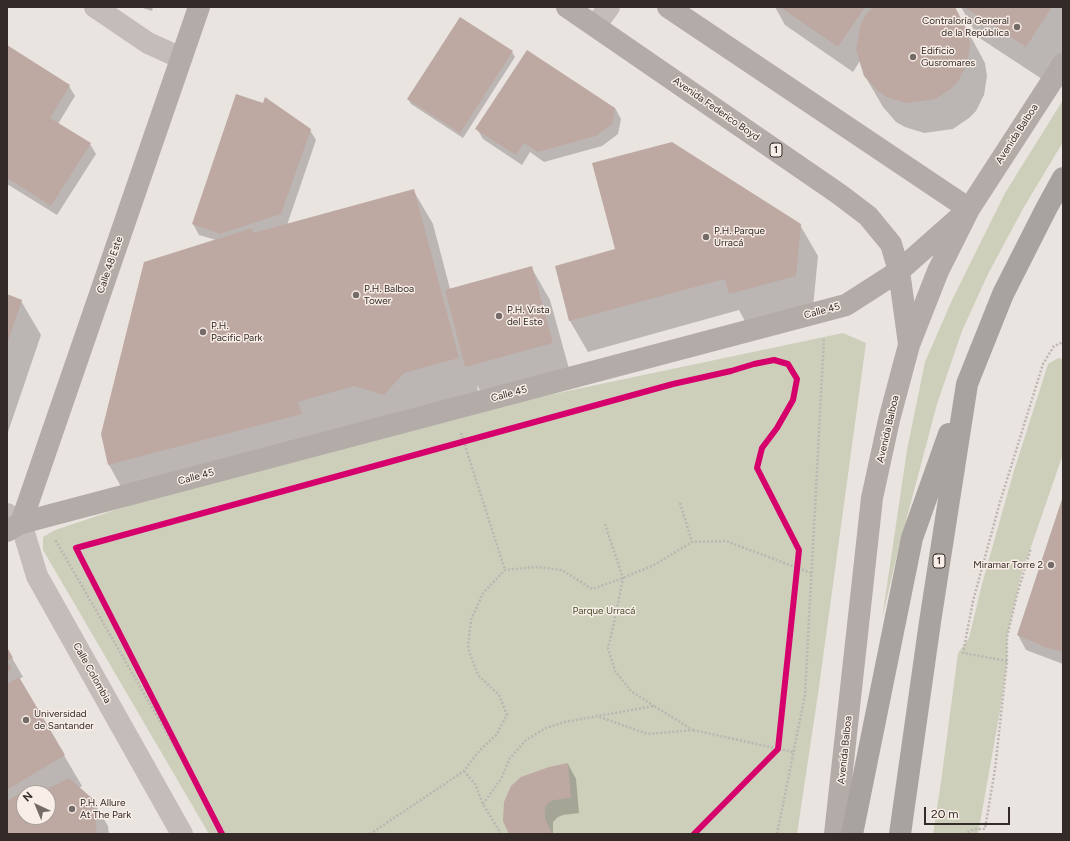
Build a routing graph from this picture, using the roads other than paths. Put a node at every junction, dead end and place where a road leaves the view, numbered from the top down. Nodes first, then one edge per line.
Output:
1 (95, 7) edge
2 (199, 7) edge
3 (567, 7) edge
4 (609, 7) edge
5 (668, 7) edge
6 (595, 26) junction
7 (181, 58) junction
8 (1063, 64) edge
9 (1063, 178) edge
10 (969, 209) junction
11 (899, 271) junction
12 (909, 345) junction
13 (967, 384) junction
14 (12, 523) edge
15 (182, 834) edge
16 (835, 834) edge
17 (852, 834) edge
18 (900, 834) edge

1 - 7 street
2 - 7 main road, Calle 48 Este
3 - 6 main road, Avenida Federico Boyd / 1
4 - 6 street
5 - 10 main road
6 - 11 main road, Avenida Federico Boyd / 1
7 - 14 main road, Calle 48 Este
8 - 10 main road, Avenida Balboa
9 - 13 highway, 1
10 - 11 main road, Calle 45
10 - 12 main road, Avenida Balboa
11 - 12 main road, Avenida Federico Boyd / 1
11 - 14 main road, Calle 45
12 - 16 main road, Avenida Balboa / 1
13 - 17 highway
13 - 18 highway, 1
14 - 15 street, Calle Colombia

